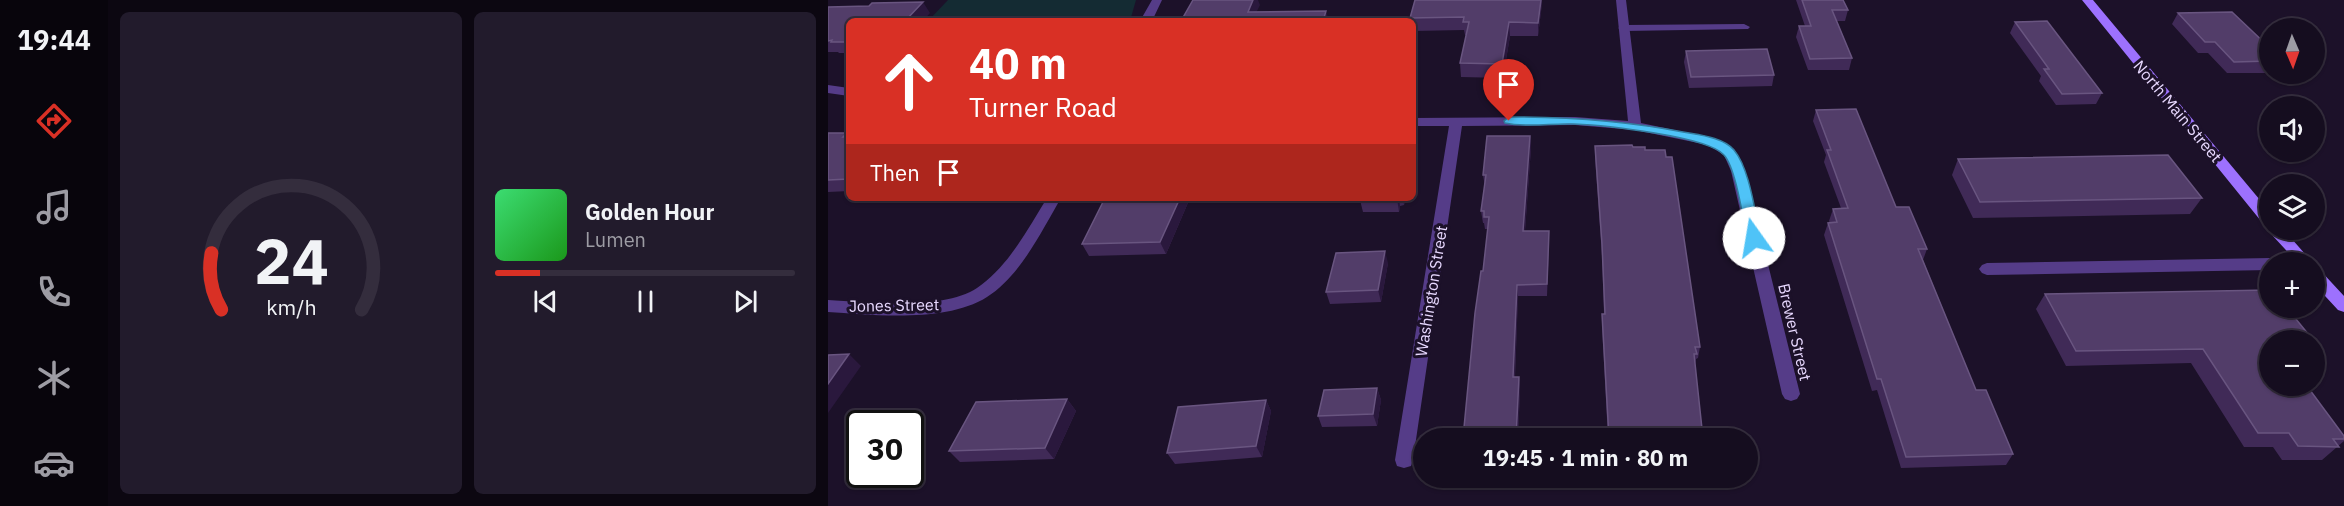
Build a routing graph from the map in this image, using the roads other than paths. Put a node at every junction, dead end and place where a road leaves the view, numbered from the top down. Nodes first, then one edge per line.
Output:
1 (1157, 0) edge
2 (1621, 0) edge
3 (2087, 0) edge
4 (1148, 18) edge
5 (1744, 27) dead end
6 (1624, 28) junction
7 (828, 89) edge
8 (846, 92) edge
9 (1456, 122) junction
10 (1416, 123) edge
11 (1635, 126) junction
12 (1052, 201) edge
13 (2259, 209) edge
14 (2285, 240) edge
15 (2296, 252) edge
16 (2259, 264) edge
17 (1987, 269) dead end
18 (2325, 285) edge
19 (828, 306) edge
20 (2344, 306) edge
21 (1791, 394) dead end
22 (1404, 460) dead end

1 - 4 street
2 - 6 street
3 - 13 main road, North Main Street
5 - 6 street
6 - 11 street
7 - 8 street
9 - 10 street, Brewer Street
9 - 11 street, Brewer Street
9 - 22 street, Washington Street
11 - 21 street, Brewer Street
12 - 19 street, Jones Street
14 - 15 main road
16 - 17 street
18 - 20 main road

